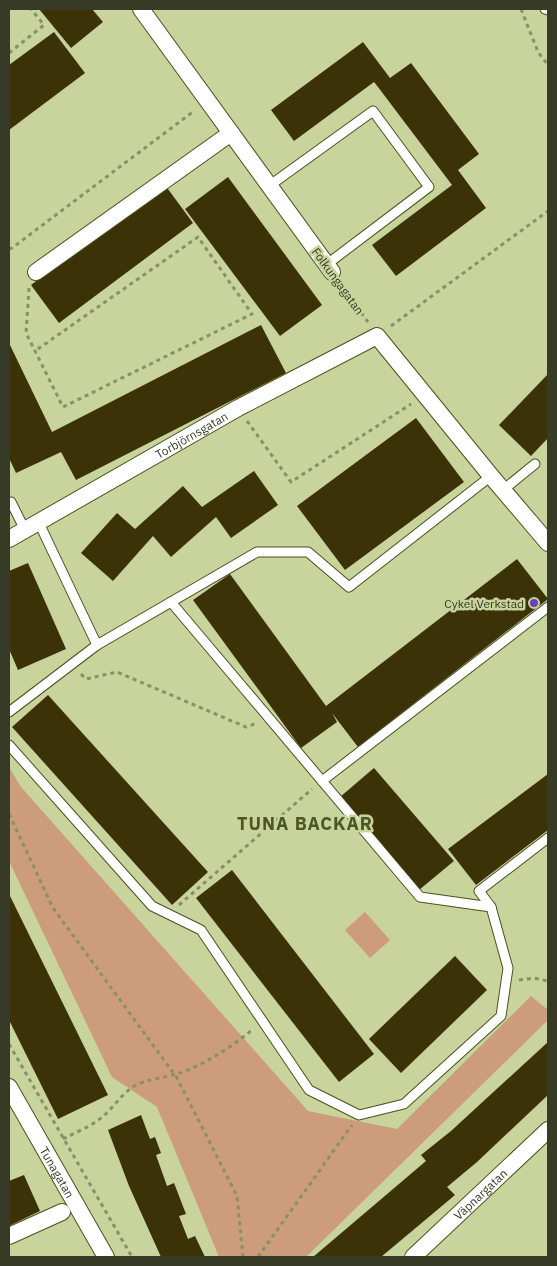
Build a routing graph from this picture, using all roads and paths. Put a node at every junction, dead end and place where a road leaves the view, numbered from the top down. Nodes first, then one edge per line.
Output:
1 (31, 9) edge
2 (141, 9) edge
3 (520, 9) edge
4 (9, 53) edge
5 (548, 65) edge
6 (208, 101) junction
7 (231, 133) junction
8 (269, 186) junction
9 (548, 211) edge
10 (9, 249) edge
11 (329, 269) junction
12 (36, 272) joint
13 (377, 336) junction
14 (36, 351) junction
15 (238, 408) junction
16 (406, 408) dead end
17 (535, 464) dead end
18 (491, 476) junction
19 (503, 490) junction
20 (11, 502) dead end
21 (32, 526) junction
22 (9, 539) edge
23 (548, 543) edge
24 (171, 602) junction
25 (548, 607) edge
26 (97, 645) junction
27 (72, 664) junction
28 (9, 712) edge
29 (269, 718) junction
30 (9, 744) edge
31 (322, 781) junction
32 (9, 814) edge
33 (548, 838) edge
34 (491, 908) junction
35 (168, 914) junction
36 (506, 981) junction
37 (548, 981) edge
38 (263, 1022) junction
39 (9, 1044) edge
40 (175, 1075) junction
41 (9, 1087) edge
42 (359, 1115) junction
43 (548, 1130) edge
44 (64, 1139) junction
45 (62, 1212) dead end
46 (9, 1236) edge
47 (106, 1257) edge
48 (132, 1257) edge
49 (243, 1257) edge
50 (258, 1257) edge
51 (413, 1257) edge

1 - 4 path
2 - 6 street, Folkungagatan
3 - 5 path
6 - 7 street, Folkungagatan
6 - 10 path
7 - 8 street, Folkungagatan
7 - 12 street
8 - 11 street, Folkungagatan
8 - 11 lane
9 - 13 path
11 - 13 path, Folkungagatan
12 - 14 path
13 - 15 street, Torbjörnsgatan
13 - 18 street
14 - 14 path
15 - 16 path
15 - 21 street, Torbjörnsgatan
17 - 19 lane
18 - 19 street
18 - 24 lane
19 - 23 street
20 - 21 lane
21 - 22 street, Torbjörnsgatan
21 - 26 lane
24 - 26 lane
24 - 29 lane
25 - 31 lane
26 - 27 lane
27 - 28 lane
27 - 29 path
29 - 31 lane
30 - 35 lane
31 - 34 lane
31 - 35 path
32 - 40 path
33 - 34 lane
34 - 36 lane
35 - 38 lane
36 - 37 path
36 - 42 lane
38 - 40 path
38 - 42 lane
39 - 44 path
40 - 44 path
40 - 49 path
41 - 47 street, Tunagatan
42 - 50 path
43 - 51 street, Väpnargatan
44 - 48 path
45 - 46 street

